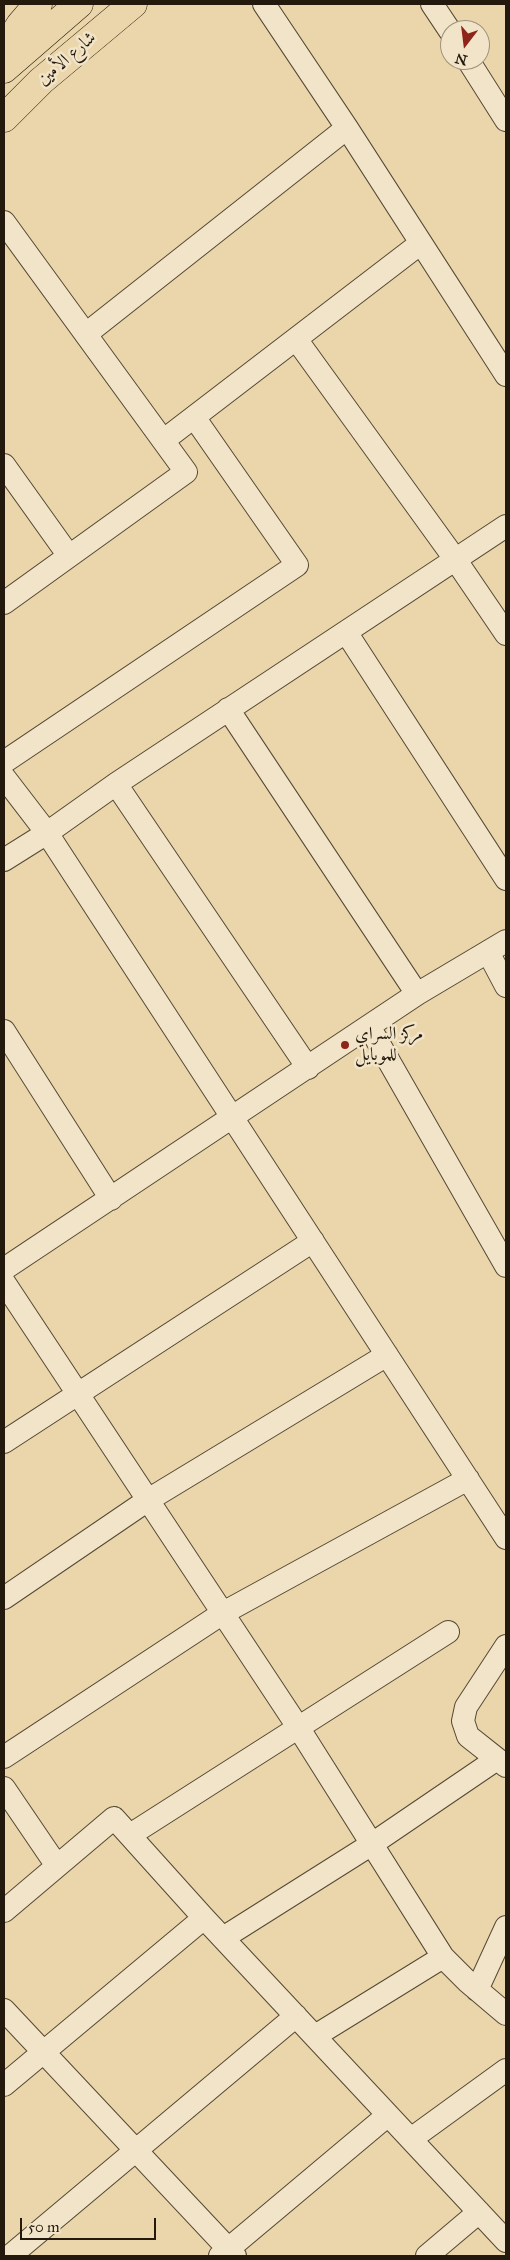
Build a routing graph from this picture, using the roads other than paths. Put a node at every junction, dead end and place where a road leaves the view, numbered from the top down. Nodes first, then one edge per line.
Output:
1 (38, 4) edge
2 (79, 4) edge
3 (133, 4) edge
4 (264, 4) edge
5 (432, 4) edge
6 (442, 20) edge
7 (4, 50) edge
8 (4, 69) edge
9 (474, 70) edge
10 (4, 118) edge
11 (506, 120) edge
12 (347, 128) junction
13 (4, 222) edge
14 (421, 242) junction
15 (86, 334) junction
16 (296, 339) junction
17 (506, 374) edge
18 (194, 417) junction
19 (164, 440) junction
20 (4, 465) edge
21 (506, 526) edge
22 (69, 556) junction
23 (455, 559) junction
24 (4, 602) edge
25 (346, 632) junction
26 (506, 634) edge
27 (228, 709) junction
28 (4, 762) edge
29 (4, 777) edge
30 (116, 784) junction
31 (47, 833) junction
32 (4, 860) edge
33 (506, 879) edge
34 (497, 946) edge
35 (506, 986) edge
36 (417, 994) junction
37 (370, 1028) junction
38 (4, 1031) edge
39 (308, 1068) junction
40 (233, 1118) junction
41 (111, 1198) junction
42 (313, 1241) junction
43 (506, 1266) edge
44 (4, 1269) edge
45 (4, 1282) edge
46 (387, 1355) junction
47 (78, 1393) junction
48 (4, 1442) edge
49 (468, 1479) junction
50 (148, 1500) junction
51 (506, 1538) edge
52 (4, 1598) edge
53 (223, 1613) junction
54 (448, 1632) dead end
55 (506, 1646) edge
56 (298, 1727) junction
57 (4, 1757) edge
58 (502, 1762) edge
59 (7, 1802) edge
60 (130, 1835) junction
61 (372, 1844) junction
62 (57, 1866) junction
63 (4, 1911) edge
64 (204, 1918) junction
65 (506, 1927) edge
66 (223, 1938) junction
67 (443, 1957) junction
68 (477, 1990) junction
69 (4, 2010) edge
70 (506, 2014) edge
71 (296, 2016) junction
72 (315, 2036) junction
73 (43, 2052) junction
74 (506, 2070) edge
75 (4, 2085) edge
76 (388, 2115) junction
77 (411, 2139) junction
78 (136, 2150) junction
79 (479, 2212) junction
80 (506, 2241) edge
81 (228, 2254) edge
82 (10, 2256) edge
83 (427, 2256) edge

1 - 7 main road
2 - 8 main road, شارع الأمين
3 - 10 main road, شارع الأمين
4 - 12 street
5 - 6 street
9 - 11 street
12 - 14 street
12 - 15 street
13 - 15 street
14 - 16 street
14 - 17 street
15 - 19 street
16 - 18 street
16 - 23 street
18 - 19 street
18 - 28 street
19 - 22 street
20 - 22 street
21 - 23 street
22 - 24 street
23 - 25 street
23 - 26 street
25 - 27 street
25 - 33 street
27 - 30 street
27 - 36 street
29 - 31 street
30 - 31 street
30 - 39 street
31 - 32 street
31 - 40 street
34 - 35 street
34 - 36 street
36 - 37 street
37 - 39 street
37 - 43 street
38 - 41 street
39 - 40 street
40 - 41 street
40 - 42 street
41 - 44 street
42 - 46 street
42 - 47 street
45 - 47 street
46 - 49 street
46 - 50 street
47 - 48 street
47 - 50 street
49 - 51 street
49 - 53 street
50 - 52 street
50 - 53 street
53 - 56 street
53 - 57 street
54 - 56 street
55 - 58 street
56 - 60 street
56 - 61 street
58 - 61 street
59 - 62 street
60 - 62 street
60 - 64 street
61 - 66 street
61 - 67 street
62 - 63 street
64 - 66 street
64 - 73 street
65 - 68 street
66 - 71 street
67 - 68 street
67 - 72 street
68 - 70 street
69 - 73 street
71 - 72 street
71 - 78 street
72 - 76 street
73 - 75 street
73 - 78 street
74 - 77 street
76 - 77 street
76 - 81 street
77 - 79 street
78 - 81 street
78 - 82 street
79 - 80 street
79 - 83 street

